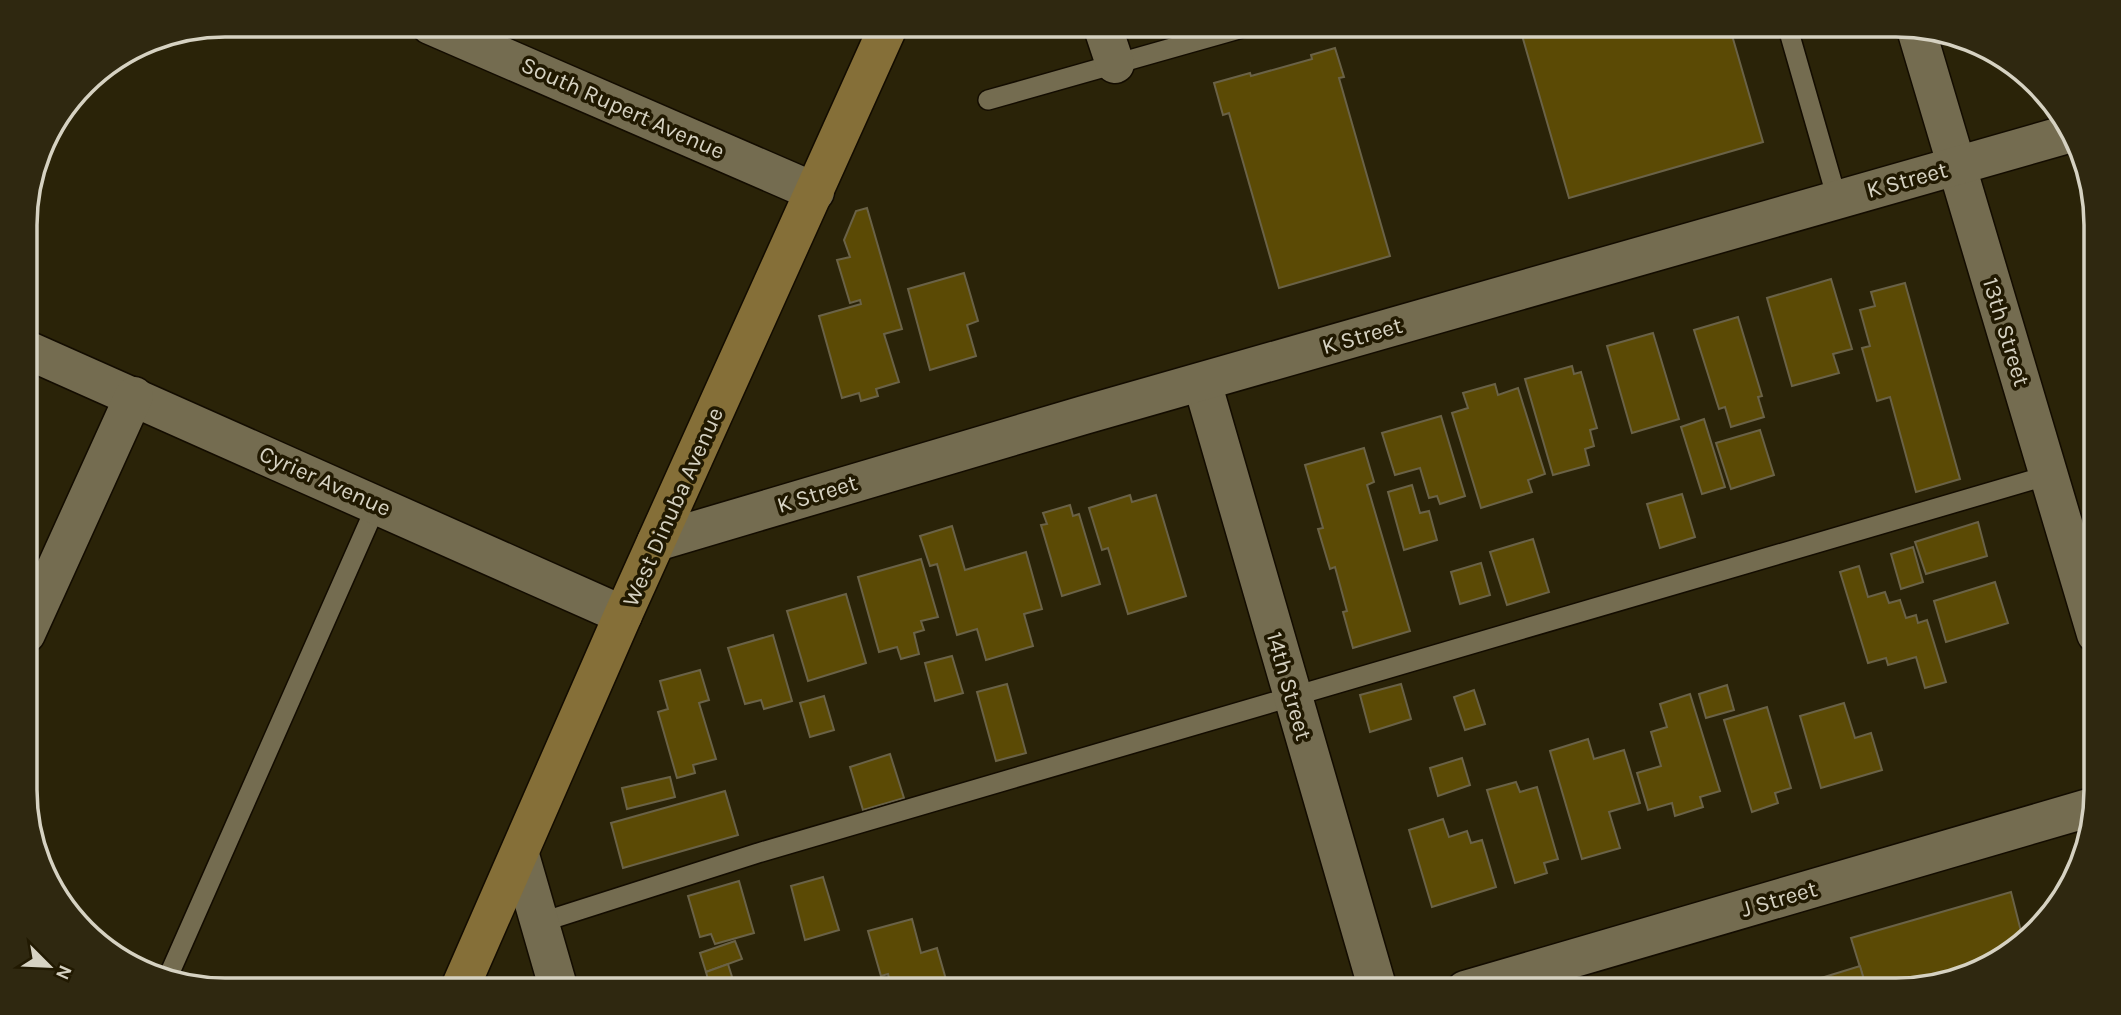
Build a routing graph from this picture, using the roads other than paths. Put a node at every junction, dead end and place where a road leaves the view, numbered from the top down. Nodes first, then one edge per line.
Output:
1 (460, 37) edge
2 (883, 37) edge
3 (1106, 37) edge
4 (1209, 37) edge
5 (1791, 37) edge
6 (1919, 38) edge
7 (1115, 64) junction
8 (988, 100) dead end
9 (2061, 136) edge
10 (1956, 166) junction
11 (815, 192) junction
12 (1837, 199) junction
13 (37, 354) edge
14 (1202, 382) junction
15 (134, 396) junction
16 (2049, 475) junction
17 (377, 504) junction
18 (656, 542) junction
19 (2084, 593) edge
20 (37, 610) edge
21 (623, 615) junction
22 (1292, 698) junction
23 (2083, 810) edge
24 (520, 855) junction
25 (539, 923) junction
26 (171, 970) edge
27 (464, 978) edge
28 (555, 978) edge
29 (1374, 978) edge
30 (1506, 978) edge

1 - 11 street, South Rupert Avenue
2 - 11 street, West Dinuba Avenue
3 - 7 street
4 - 7 lane
5 - 12 lane
6 - 10 street, 13th Street
7 - 8 lane
9 - 10 street, K Street
10 - 12 street, K Street
10 - 16 street, 13th Street
11 - 18 street, West Dinuba Avenue
12 - 14 street, K Street
13 - 15 street, Cyrier Avenue
14 - 18 street, K Street
14 - 22 street, 14th Street
15 - 17 street, Cyrier Avenue
15 - 20 street
16 - 19 street, 13th Street
16 - 22 lane
17 - 21 street, Cyrier Avenue
17 - 26 lane
18 - 21 street, West Dinuba Avenue
21 - 24 street, West Dinuba Avenue
22 - 25 lane
22 - 29 street, 14th Street
23 - 30 street, J Street
24 - 25 street
24 - 27 street, West Dinuba Avenue
25 - 28 street

